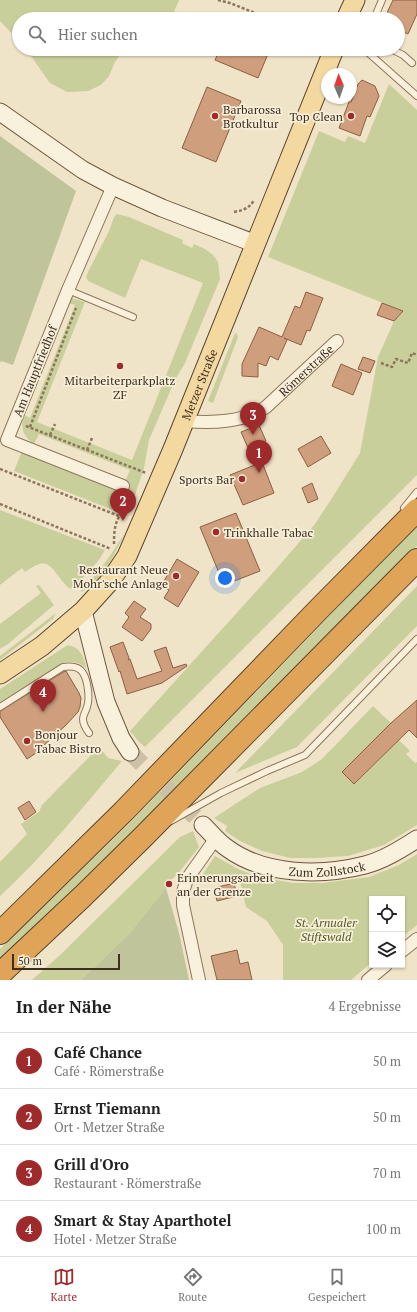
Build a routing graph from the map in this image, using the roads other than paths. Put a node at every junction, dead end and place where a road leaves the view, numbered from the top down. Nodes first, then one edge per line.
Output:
1 (355, 0) edge
2 (382, 0) edge
3 (349, 12) edge
4 (377, 12) edge
5 (331, 56) edge
6 (372, 56) edge
7 (404, 56) edge
8 (412, 63) dead end
9 (415, 94) edge
10 (0, 112) edge
11 (112, 186) junction
12 (256, 244) junction
13 (68, 290) junction
14 (133, 317) dead end
15 (337, 341) dead end
16 (184, 421) junction
17 (123, 486) dead end
18 (417, 492) edge
19 (408, 513) edge
20 (384, 534) dead end
21 (417, 560) edge
22 (346, 581) junction
23 (83, 610) junction
24 (417, 639) edge
25 (0, 674) edge
26 (0, 707) edge
27 (89, 733) dead end
28 (130, 752) tunnel mouth
29 (168, 823) dead end
30 (203, 825) tunnel mouth
31 (162, 826) dead end
32 (142, 838) junction
33 (216, 838) junction
34 (417, 839) edge
35 (0, 933) edge
36 (417, 939) edge
37 (405, 949) edge
38 (382, 968) edge
39 (0, 974) edge
40 (199, 980) edge
41 (368, 980) edge

1 - 3 main road
2 - 4 lane
5 - 12 main road, Metzer Straße
6 - 9 lane
7 - 8 lane
10 - 11 street
11 - 12 street
11 - 13 street, Am Hauptfriedhof
12 - 16 main road, Metzer Straße
13 - 14 lane
13 - 17 street, Am Hauptfriedhof
15 - 16 street, Römerstraße
16 - 23 main road, Metzer Straße
18 - 19 lane
19 - 22 highway
20 - 22 lane
21 - 32 highway
22 - 35 highway
23 - 25 main road, Metzer Straße
23 - 28 street
24 - 29 lane
26 - 27 lane
30 - 33 street, Zum Zollstock
31 - 32 lane
32 - 39 highway
33 - 34 street, Zum Zollstock
33 - 40 street
36 - 37 street
38 - 41 street

